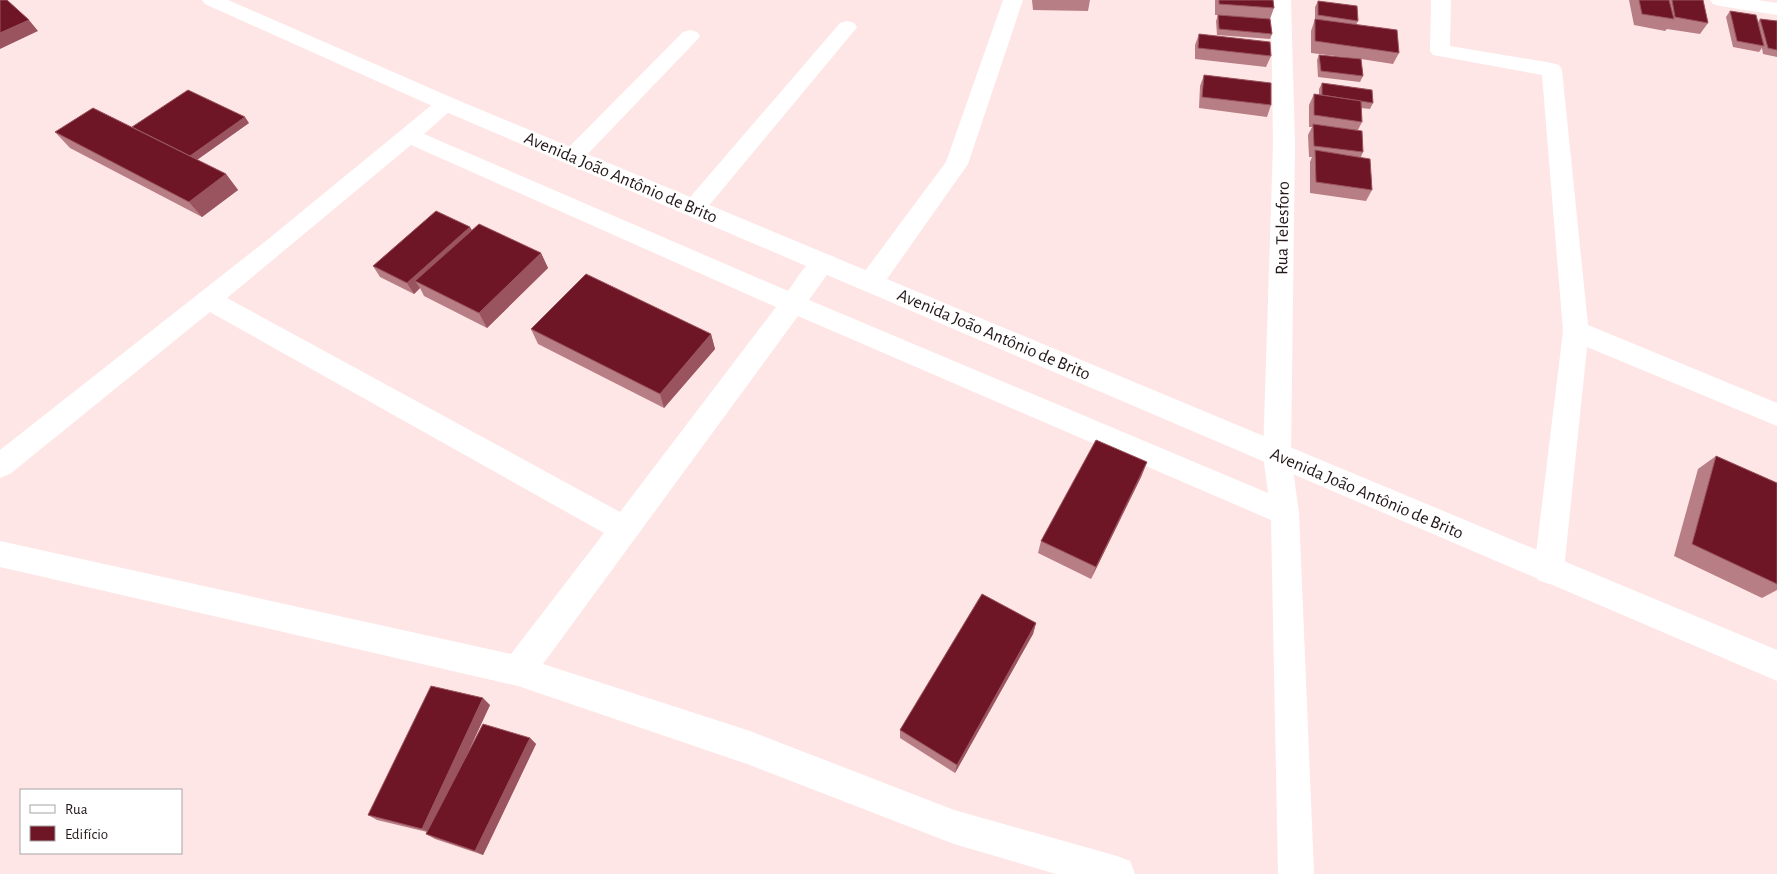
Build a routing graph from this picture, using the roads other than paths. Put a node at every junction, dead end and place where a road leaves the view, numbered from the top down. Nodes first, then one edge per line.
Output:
1 (212, 0) edge
2 (1013, 0) edge
3 (1281, 0) edge
4 (1441, 0) edge
5 (1731, 1) edge
6 (1777, 9) edge
7 (848, 28) dead end
8 (690, 36) dead end
9 (447, 104) junction
10 (409, 136) junction
11 (572, 157) junction
12 (694, 208) junction
13 (824, 262) junction
14 (871, 282) junction
15 (208, 300) junction
16 (794, 304) junction
17 (1576, 331) junction
18 (1777, 415) edge
19 (1277, 455) junction
20 (0, 466) edge
21 (1285, 513) junction
22 (624, 529) junction
23 (0, 554) edge
24 (1549, 570) junction
25 (1777, 666) edge
26 (518, 671) junction
27 (1117, 874) edge
28 (1296, 874) edge

1 - 9 street, Avenida João Antônio de Brito
2 - 14 street
3 - 19 street, Rua Telesforo
4 - 17 street
5 - 6 street
7 - 12 street
8 - 11 street
9 - 10 street
9 - 11 street, Avenida João Antônio de Brito
10 - 15 street
10 - 16 street
11 - 12 street, Avenida João Antônio de Brito
12 - 13 street, Avenida João Antônio de Brito
13 - 14 street, Avenida João Antônio de Brito
13 - 16 street
14 - 19 street, Avenida João Antônio de Brito
15 - 20 street
15 - 22 street
16 - 21 street
16 - 22 street
17 - 18 street
17 - 24 street
19 - 21 street, Rua Telesforo
19 - 24 street, Avenida João Antônio de Brito
21 - 28 street, Rua Telesforo
22 - 26 street
23 - 26 street
24 - 25 street, Avenida João Antônio de Brito
26 - 27 street

